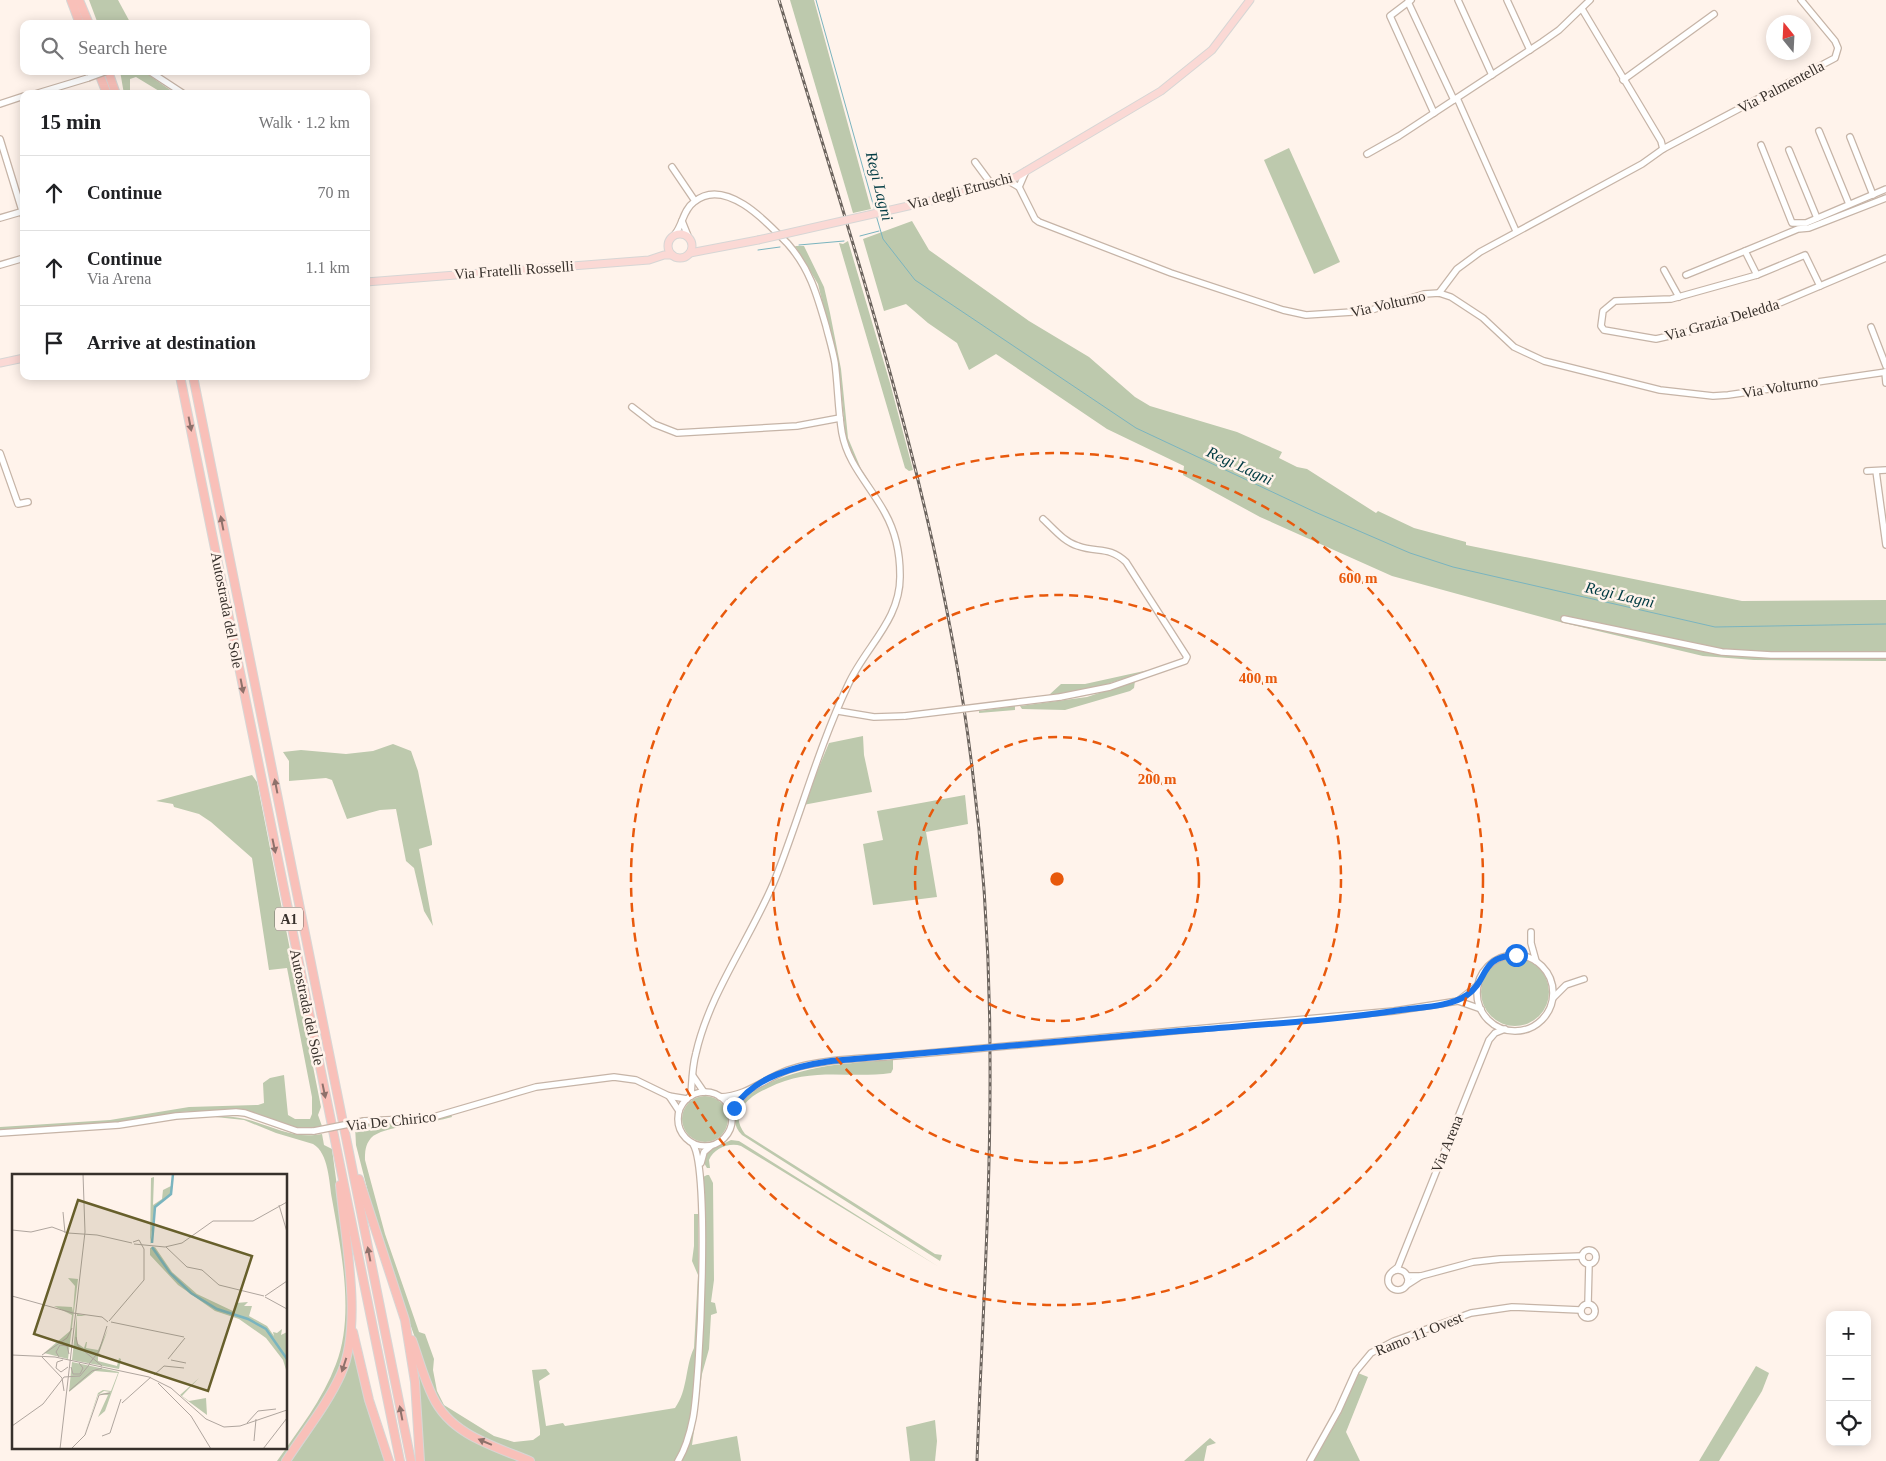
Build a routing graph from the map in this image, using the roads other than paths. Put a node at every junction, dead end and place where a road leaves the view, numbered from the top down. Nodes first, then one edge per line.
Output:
1 (70, 0) edge
2 (79, 0) edge
3 (1250, 0) edge
4 (1458, 0) edge
5 (1507, 0) edge
6 (1590, 0) edge
7 (1800, 0) edge
8 (1410, 1) edge
9 (1582, 8) junction
10 (1714, 14) dead end
11 (78, 20) edge
12 (87, 20) edge
13 (1530, 50) junction
14 (96, 75) edge
15 (100, 75) edge
16 (109, 75) edge
17 (155, 75) edge
18 (1492, 75) junction
19 (1623, 80) junction
20 (48, 90) edge
21 (105, 90) edge
22 (114, 90) edge
23 (178, 90) edge
24 (20, 97) edge
25 (1456, 99) junction
26 (0, 104) edge
27 (1434, 113) junction
28 (1819, 132) dead end
29 (1850, 137) dead end
30 (0, 139) edge
31 (1761, 145) dead end
32 (1663, 149) junction
33 (1789, 150) dead end
34 (1367, 154) dead end
35 (975, 162) dead end
36 (672, 167) dead end
37 (1015, 182) junction
38 (992, 185) junction
39 (1886, 189) edge
40 (1872, 195) junction
41 (1886, 198) edge
42 (695, 200) junction
43 (20, 203) edge
44 (1849, 204) junction
45 (20, 214) edge
46 (0, 218) edge
47 (1817, 218) junction
48 (682, 221) junction
49 (1516, 231) junction
50 (675, 234) junction
51 (688, 236) junction
52 (692, 246) junction
53 (668, 248) junction
54 (702, 250) junction
55 (1745, 251) junction
56 (690, 253) junction
57 (672, 255) junction
58 (661, 256) junction
59 (1886, 258) edge
60 (20, 259) edge
61 (0, 265) edge
62 (1664, 270) dead end
63 (1686, 275) dead end
64 (1757, 275) junction
65 (370, 282) edge
66 (1820, 286) junction
67 (1439, 294) junction
68 (1679, 297) junction
69 (1871, 328) dead end
70 (20, 359) edge
71 (0, 363) edge
72 (1885, 370) edge
73 (181, 380) edge
74 (193, 380) edge
75 (1886, 383) edge
76 (632, 408) dead end
77 (840, 418) junction
78 (0, 453) edge
79 (1876, 470) junction
80 (1886, 470) edge
81 (1867, 471) dead end
82 (28, 502) dead end
83 (1043, 519) dead end
84 (1886, 545) edge
85 (1564, 619) dead end
86 (1886, 655) edge
87 (838, 710) junction
88 (1531, 932) dead end
89 (1536, 961) junction
90 (1584, 979) dead end
91 (1478, 985) junction
92 (1553, 998) junction
93 (1458, 1001) junction
94 (1481, 1009) junction
95 (1490, 1021) junction
96 (1505, 1029) junction
97 (1489, 1040) junction
98 (693, 1076) junction
99 (704, 1092) junction
100 (746, 1092) junction
101 (668, 1096) junction
102 (689, 1097) junction
103 (720, 1097) junction
104 (679, 1111) junction
105 (732, 1116) junction
106 (345, 1132) junction
107 (0, 1133) edge
108 (336, 1143) junction
109 (694, 1144) junction
110 (712, 1146) junction
111 (700, 1173) junction
112 (1405, 1249) junction
113 (1582, 1256) junction
114 (1589, 1264) junction
115 (1393, 1271) junction
116 (1406, 1274) junction
117 (1421, 1276) junction
118 (1406, 1286) junction
119 (1588, 1304) junction
120 (1580, 1310) junction
121 (352, 1320) junction
122 (405, 1320) junction
123 (1309, 1460) edge
124 (286, 1461) edge
125 (389, 1461) edge
126 (400, 1461) edge
127 (411, 1461) edge
128 (420, 1461) edge
129 (530, 1461) edge
130 (678, 1461) edge

1 - 11 highway
2 - 12 highway
3 - 37 main road, Via degli Etruschi
4 - 18 street
5 - 13 street
6 - 9 street
7 - 32 street, Via Palmentella
8 - 25 street
8 - 27 street
9 - 13 street
9 - 19 street
10 - 19 street
13 - 18 street
14 - 20 street, bridge
15 - 21 highway
16 - 22 highway
17 - 23 street
18 - 25 street
19 - 32 street
24 - 26 street
25 - 27 street
25 - 49 street
27 - 34 street
28 - 44 street
29 - 40 street
30 - 43 street
31 - 47 street
32 - 49 street, Via Palmentella
33 - 47 street
35 - 38 street
36 - 42 street
37 - 38 main road, Via degli Etruschi
37 - 67 street, Via Volturno
38 - 54 main road, Via degli Etruschi, bridge
39 - 40 street
40 - 44 street
41 - 55 street
42 - 48 street
42 - 77 street
44 - 47 street
45 - 46 street
48 - 50 street
48 - 51 street
49 - 67 street, Via Palmentella
50 - 51 main road
50 - 53 main road
51 - 52 main road
52 - 54 main road
52 - 56 main road
53 - 57 main road
53 - 58 main road
54 - 56 main road, Via degli Etruschi
55 - 63 street
55 - 64 street
56 - 57 main road
57 - 58 main road, Via Fratelli Rosselli
58 - 65 main road, Via Fratelli Rosselli
59 - 66 street, Via Grazia Deledda
60 - 61 street
62 - 68 street
64 - 66 street, Via Grazia Deledda
64 - 68 street, Via Grazia Deledda
66 - 68 street, Via Grazia Deledda
67 - 72 street, Via Volturno
69 - 72 street
70 - 71 main road
72 - 75 street
73 -> 108 highway, Autostrada del Sole / A1
106 -> 74 highway, Autostrada del Sole / A1
76 - 77 street
77 - 87 street
78 - 82 street
79 - 80 street
79 - 81 street
79 - 84 street
83 - 87 street, bridge
85 - 86 street
87 - 98 street
88 - 89 street
89 - 91 street
89 - 92 street
90 - 92 street
91 - 93 street
91 - 94 street
92 - 96 street
93 - 94 street
93 - 100 street, bridge
94 - 95 street
95 - 96 street
95 - 97 street, Via Arena
96 - 97 street
97 - 112 street, Via Arena
98 - 99 street
98 - 102 street
99 - 102 street
99 - 103 street
100 - 103 street
100 - 105 street
101 - 102 street, Via De Chirico
101 - 104 street
101 - 107 street, Via De Chirico, bridge
102 - 104 street
103 - 105 street
104 - 109 street
105 - 110 street
106 - 122 highway
127 -> 106 highway, Autostrada del Sole / A1
108 - 121 highway
108 - 126 highway, Autostrada del Sole / A1
109 - 110 street
109 - 111 street
110 - 111 street
111 - 130 street
112 - 115 street, Via Arena
112 - 116 street, Via Arena
113 - 114 street
113 - 114 street
113 - 117 street
114 - 119 street
115 - 116 street
115 - 118 street
116 - 117 street
116 - 118 street, Via Arena
117 - 118 street
119 - 120 street
119 - 120 street
120 - 123 street, Ramo 11 Ovest
121 -> 124 highway
121 - 125 highway
122 - 128 highway
129 -> 122 highway

